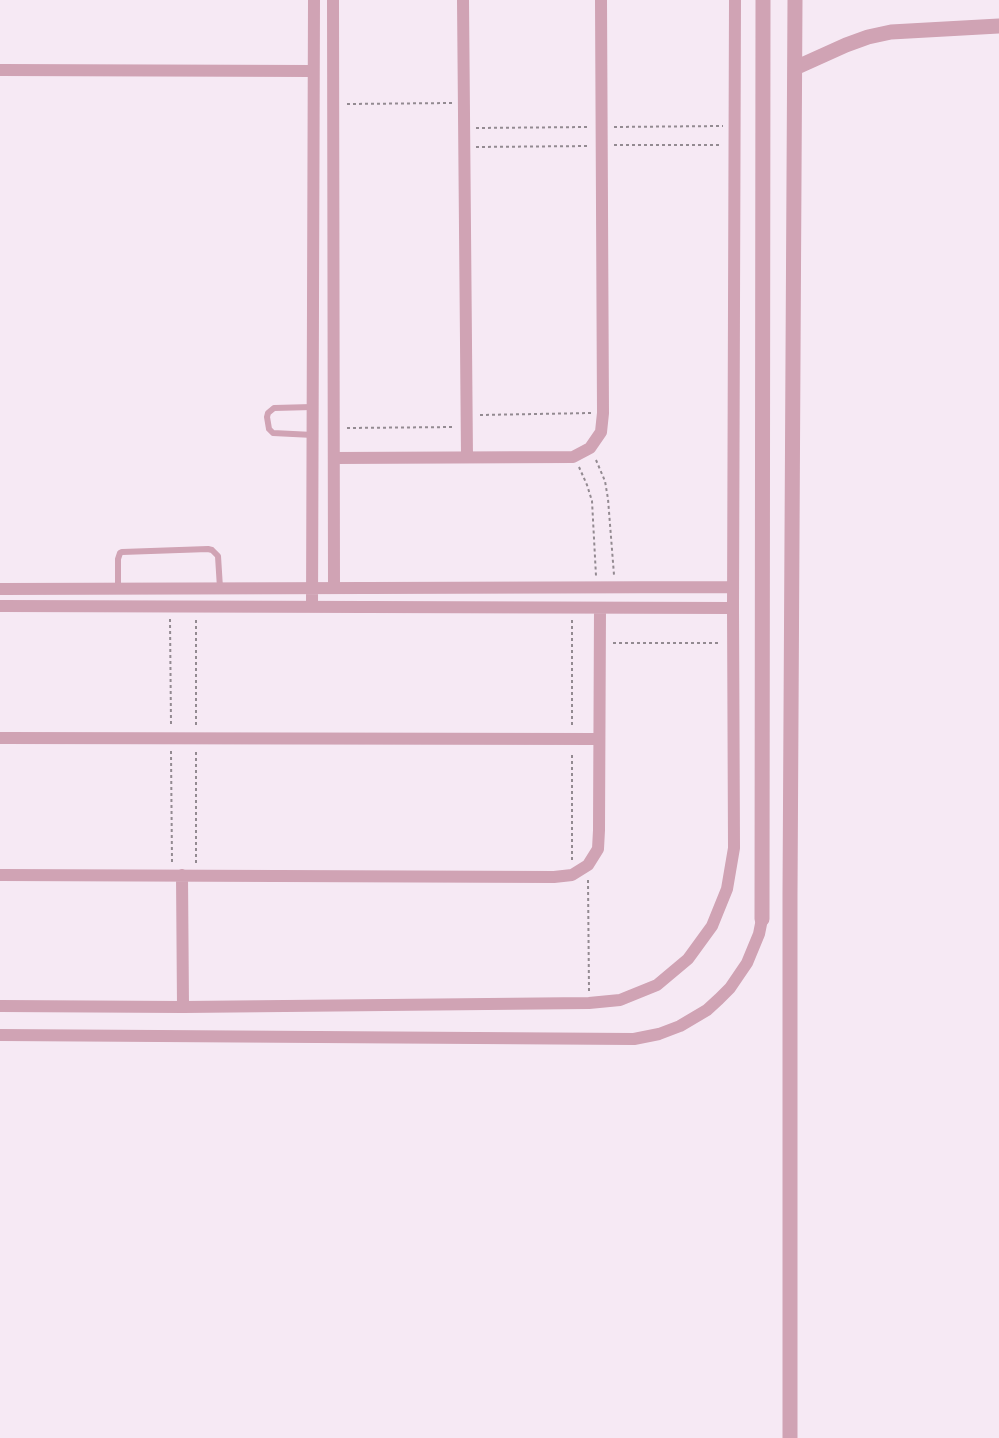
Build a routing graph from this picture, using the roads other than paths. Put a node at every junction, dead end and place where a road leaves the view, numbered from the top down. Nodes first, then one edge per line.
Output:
1 (314, 0) edge
2 (333, 0) edge
3 (463, 0) edge
4 (601, 0) edge
5 (735, 0) edge
6 (763, 0) edge
7 (795, 0) edge
8 (999, 26) edge
9 (795, 68) junction
10 (0, 70) edge
11 (314, 71) junction
12 (313, 407) junction
13 (313, 435) junction
14 (468, 457) junction
15 (334, 458) junction
16 (733, 587) junction
17 (220, 588) junction
18 (312, 588) junction
19 (334, 588) junction
20 (0, 589) edge
21 (118, 589) junction
22 (0, 606) edge
23 (312, 607) junction
24 (600, 608) junction
25 (733, 608) junction
26 (0, 738) edge
27 (599, 739) junction
28 (0, 875) edge
29 (182, 875) junction
30 (762, 919) joint
31 (0, 1006) edge
32 (183, 1007) junction
33 (0, 1035) edge
34 (790, 1438) edge

1 - 11 street
2 - 15 street
3 - 14 street
4 - 14 street
5 - 16 street
6 - 30 street
7 - 9 street
8 - 9 street
9 - 34 street
10 - 11 street
11 - 12 street
12 - 13 street
12 - 13 lane
13 - 18 street
14 - 15 street
15 - 19 street
16 - 19 street
16 - 25 street
17 - 18 street
17 - 21 street
17 - 21 lane
18 - 19 street
18 - 23 street
20 - 21 street
22 - 23 street
23 - 24 street
24 - 25 street
24 - 27 street
25 - 32 street
26 - 27 street
27 - 29 street
28 - 29 street
29 - 32 street
30 - 33 street
31 - 32 street

